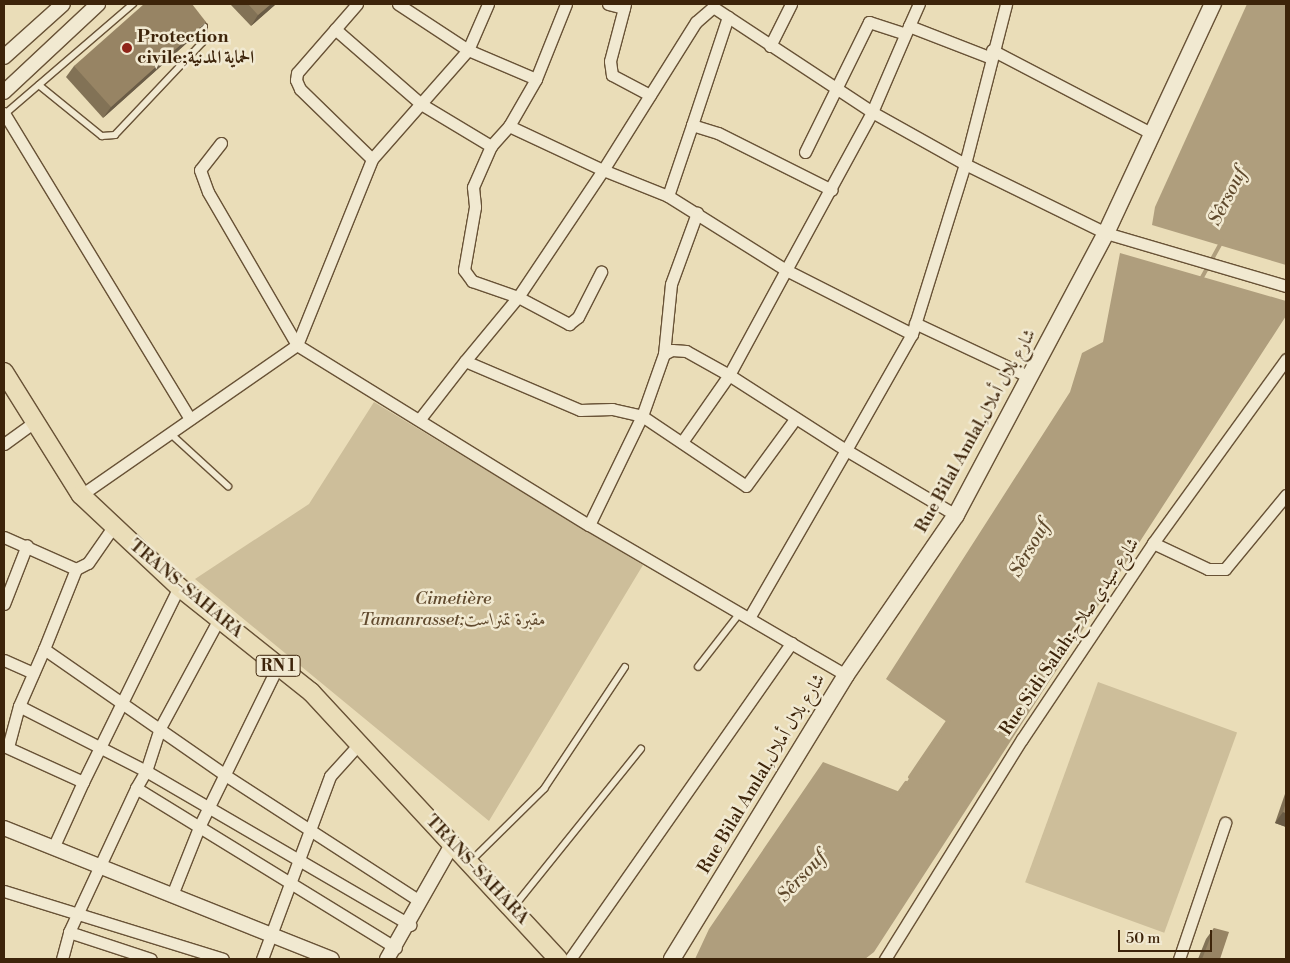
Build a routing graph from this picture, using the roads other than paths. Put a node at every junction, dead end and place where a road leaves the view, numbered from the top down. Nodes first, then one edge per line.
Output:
1 (63, 4) edge
2 (98, 4) edge
3 (133, 4) edge
4 (357, 4) edge
5 (398, 4) edge
6 (488, 4) edge
7 (566, 4) edge
8 (608, 4) edge
9 (791, 4) edge
10 (919, 4) edge
11 (1006, 4) edge
12 (1213, 4) edge
13 (712, 5) edge
14 (625, 6) edge
15 (193, 15) edge
16 (728, 17) junction
17 (335, 28) junction
18 (907, 30) junction
19 (770, 46) junction
20 (468, 50) junction
21 (990, 54) junction
22 (4, 58) edge
23 (536, 79) junction
24 (39, 84) junction
25 (836, 91) junction
26 (4, 92) edge
27 (650, 95) junction
28 (421, 104) junction
29 (872, 112) junction
30 (4, 113) edge
31 (692, 125) junction
32 (509, 126) junction
33 (1151, 133) junction
34 (221, 143) dead end
35 (491, 146) junction
36 (805, 152) dead end
37 (372, 160) junction
38 (965, 164) junction
39 (603, 170) junction
40 (832, 190) junction
41 (668, 196) junction
42 (697, 213) junction
43 (1106, 233) junction
44 (786, 270) junction
45 (601, 272) dead end
46 (1286, 286) edge
47 (518, 297) junction
48 (914, 329) junction
49 (297, 345) junction
50 (664, 354) junction
51 (1286, 359) edge
52 (466, 361) junction
53 (4, 372) edge
54 (729, 375) junction
55 (1030, 377) junction
56 (642, 416) junction
57 (190, 419) junction
58 (795, 419) junction
59 (419, 420) junction
60 (36, 421) junction
61 (170, 433) junction
62 (682, 442) junction
63 (4, 444) edge
64 (846, 450) junction
65 (228, 486) dead end
66 (81, 495) junction
67 (1286, 495) edge
68 (956, 516) junction
69 (589, 525) junction
70 (113, 527) junction
71 (4, 537) edge
72 (1154, 543) junction
73 (27, 545) junction
74 (76, 569) junction
75 (179, 587) junction
76 (4, 604) edge
77 (744, 616) junction
78 (218, 619) junction
79 (791, 643) junction
80 (44, 649) junction
81 (4, 660) edge
82 (278, 666) junction
83 (698, 666) dead end
84 (625, 667) dead end
85 (33, 673) junction
86 (846, 676) junction
87 (121, 701) junction
88 (19, 706) junction
89 (160, 728) junction
90 (359, 744) junction
91 (6, 747) edge
92 (100, 748) junction
93 (641, 749) dead end
94 (146, 771) junction
95 (225, 775) junction
96 (83, 782) junction
97 (136, 788) junction
98 (209, 806) junction
99 (1225, 823) dead end
100 (199, 827) junction
101 (4, 828) edge
102 (308, 830) junction
103 (453, 843) junction
104 (53, 848) junction
105 (298, 858) junction
106 (471, 861) junction
107 (98, 866) junction
108 (289, 884) junction
109 (4, 892) edge
110 (172, 895) junction
111 (420, 901) junction
112 (513, 908) junction
113 (81, 914) junction
114 (411, 925) junction
115 (69, 932) junction
116 (269, 933) junction
117 (895, 943) junction
118 (396, 948) junction
119 (62, 959) edge
120 (151, 959) edge
121 (223, 959) edge
122 (262, 959) edge
123 (332, 959) edge
124 (387, 959) edge
125 (558, 959) edge
126 (570, 959) edge
127 (672, 959) edge
128 (885, 959) edge
129 (890, 959) edge
130 (1179, 959) edge

1 - 22 street
2 - 26 street
3 - 24 lane
4 - 17 street
5 - 20 street
6 - 20 street
7 - 23 street
8 - 14 street
9 - 19 street
10 - 18 street
11 - 21 street
12 - 33 main road, Rue Bilal Amlal,شارع بلال أملال
13 - 16 street
13 - 27 street
14 - 27 street
15 - 24 lane
16 - 19 street
16 - 31 street
17 - 28 street
17 - 37 street
18 - 21 street
18 - 25 street
18 - 29 street
19 - 25 street
20 - 23 street
20 - 28 street
21 - 33 street
21 - 38 street
23 - 32 street
24 - 30 lane
25 - 29 street
25 - 36 street
27 - 39 street
28 - 35 street
28 - 37 street
29 - 38 street
29 - 40 street
30 - 57 street
31 - 40 street
31 - 41 street
32 - 35 street
32 - 39 street
33 - 43 main road, Rue Bilal Amlal,شارع بلال أملال
34 - 49 street
35 - 47 street
37 - 49 street
38 - 43 street
38 - 48 street
39 - 41 street
39 - 47 street
40 - 44 street
41 - 42 street
42 - 44 street
42 - 50 street
43 - 46 street
43 - 55 main road, Rue Bilal Amlal,شارع بلال أملال
44 - 48 street
44 - 54 street
45 - 47 street
47 - 52 street
48 - 55 street
48 - 64 street
49 - 57 street
49 - 59 street
50 - 54 street
50 - 56 street
51 - 72 street, Rue Sidi Salah;شارع سيدي صلاح
52 - 56 street
52 - 59 street
53 - 60 main road, TRANS-SAHARA / RN 1
54 - 58 street
54 - 62 street
55 - 68 main road, Rue Bilal Amlal,شارع بلال أملال
56 - 62 street
56 - 69 street
57 - 61 street
58 - 62 street
58 - 64 street
59 - 69 street
60 - 63 street
60 - 66 main road, TRANS-SAHARA / RN 1
61 - 65 lane
61 - 66 street
64 - 68 street
64 - 77 street
66 - 70 main road, TRANS-SAHARA / RN 1
67 - 72 street
68 - 86 main road, Rue Bilal Amlal,شارع بلال أملال
69 - 77 street
70 - 74 street
70 - 75 main road, TRANS-SAHARA / RN 1
71 - 73 street
72 - 117 street, Rue Sidi Salah;شارع سيدي صلاح
73 - 74 street
73 - 76 street
74 - 80 street
75 - 78 main road, TRANS-SAHARA / RN 1
75 - 87 street
77 - 79 street
77 - 83 lane
78 - 82 main road, TRANS-SAHARA / RN 1
78 - 89 street
79 - 86 street
79 - 126 street
80 - 85 street
80 - 87 street
81 - 85 street
82 - 90 main road, TRANS-SAHARA / RN 1
82 - 95 street
84 - 106 lane
85 - 88 street
86 - 127 main road, Rue Bilal Amlal,شارع بلال أملال
87 - 89 street
87 - 92 street
88 - 91 street
88 - 92 street
89 - 94 street
89 - 95 street
90 - 102 street
90 - 103 main road, TRANS-SAHARA / RN 1
91 - 96 street
92 - 94 street
92 - 96 street
93 - 112 lane
94 - 97 street
94 - 98 street
95 - 98 street
95 - 102 street
96 - 104 street
97 - 100 street
97 - 107 street
98 - 100 street
98 - 105 street
99 - 130 street
100 - 108 street
100 - 110 street
101 - 104 street
102 - 105 street
102 - 111 street
103 - 106 main road, TRANS-SAHARA / RN 1
103 - 111 street
104 - 107 street
105 - 108 street
105 - 114 street
106 - 112 main road, TRANS-SAHARA / RN 1
107 - 110 street
107 - 113 street
108 - 116 street
108 - 118 street
109 - 113 street
110 - 116 street
111 - 114 street
112 - 125 main road, TRANS-SAHARA / RN 1
113 - 115 street
113 - 121 street
114 - 118 street
115 - 119 street
115 - 120 street
116 - 122 street
116 - 123 street
117 - 128 street, Rue Sidi Salah;شارع سيدي صلاح
117 - 129 street, Rue Sidi Salah;شارع سيدي صلاح
118 - 124 street

